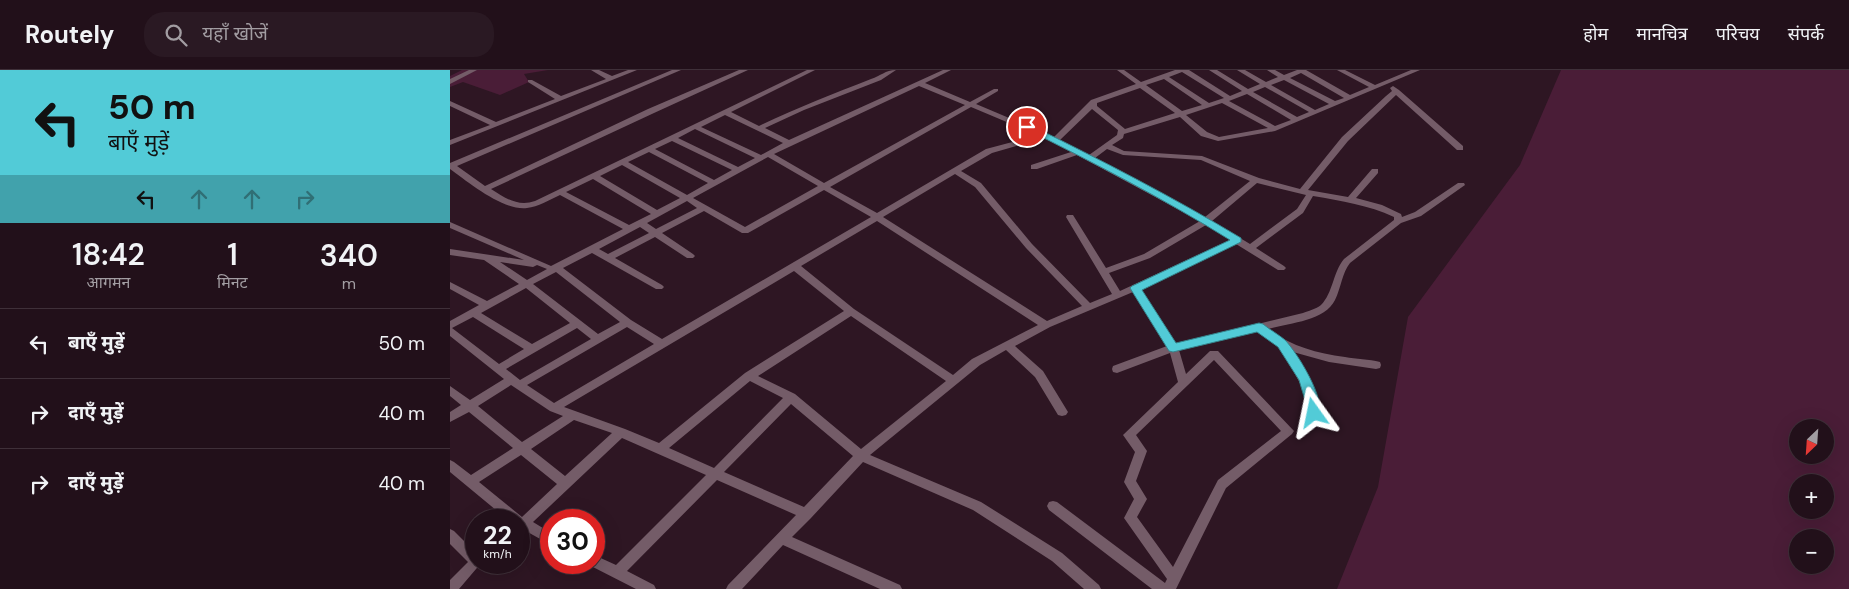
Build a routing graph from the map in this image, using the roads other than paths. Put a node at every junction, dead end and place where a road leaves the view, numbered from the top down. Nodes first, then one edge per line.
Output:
1 (474, 70) edge
2 (594, 70) edge
3 (634, 70) edge
4 (678, 70) edge
5 (745, 70) edge
6 (812, 70) edge
7 (893, 70) edge
8 (948, 70) edge
9 (1120, 70) edge
10 (1182, 70) edge
11 (1212, 70) edge
12 (1240, 70) edge
13 (1270, 70) edge
14 (1302, 70) edge
15 (1340, 70) edge
16 (1416, 70) edge
17 (932, 73) edge
18 (1164, 76) junction
19 (1284, 78) junction
20 (612, 79) junction
21 (530, 81) dead end
22 (450, 82) edge
23 (601, 82) junction
24 (1387, 82) junction
25 (919, 83) junction
26 (1138, 85) junction
27 (1264, 85) junction
28 (1374, 87) junction
29 (936, 89) junction
30 (996, 90) dead end
31 (1248, 91) junction
32 (1397, 91) junction
33 (622, 93) junction
34 (1350, 98) junction
35 (561, 99) junction
36 (1226, 100) junction
37 (450, 103) edge
38 (972, 103) junction
39 (1093, 104) junction
40 (1335, 104) junction
41 (1207, 105) junction
42 (725, 112) junction
43 (1313, 112) junction
44 (1181, 114) junction
45 (1296, 120) junction
46 (496, 125) junction
47 (696, 127) junction
48 (758, 129) junction
49 (1274, 129) junction
50 (1122, 132) junction
51 (1045, 134) junction
52 (673, 138) junction
53 (1055, 140) junction
54 (789, 143) junction
55 (450, 144) edge
56 (1106, 146) junction
57 (1460, 148) dead end
58 (649, 149) junction
59 (1079, 152) junction
60 (764, 156) junction
61 (1090, 158) junction
62 (624, 162) junction
63 (450, 166) edge
64 (1034, 167) dead end
65 (737, 170) junction
66 (954, 171) junction
67 (1374, 171) dead end
68 (594, 176) junction
69 (1256, 180) junction
70 (713, 183) junction
71 (1461, 185) dead end
72 (824, 186) junction
73 (485, 189) junction
74 (560, 192) junction
75 (1307, 192) junction
76 (687, 196) junction
77 (1351, 199) junction
78 (703, 208) junction
79 (656, 213) junction
80 (877, 217) junction
81 (1070, 218) dead end
82 (1206, 221) junction
83 (1398, 221) junction
84 (639, 222) junction
85 (450, 225) edge
86 (628, 228) junction
87 (655, 233) junction
88 (1238, 240) junction
89 (591, 248) junction
90 (1251, 248) junction
91 (450, 252) edge
92 (690, 256) dead end
93 (486, 257) junction
94 (608, 258) junction
95 (794, 266) junction
96 (555, 268) junction
97 (1281, 268) dead end
98 (1104, 272) junction
99 (450, 284) edge
100 (528, 285) junction
101 (659, 287) dead end
102 (1136, 288) junction
103 (1118, 295) junction
104 (488, 306) junction
105 (1088, 308) junction
106 (851, 311) junction
107 (474, 313) junction
108 (627, 322) junction
109 (577, 323) junction
110 (450, 325) edge
111 (1046, 325) junction
112 (1259, 327) junction
113 (450, 331) edge
114 (598, 339) junction
115 (662, 344) junction
116 (1282, 344) junction
117 (1007, 345) junction
118 (1173, 348) junction
119 (532, 349) junction
120 (1376, 365) dead end
121 (1117, 368) dead end
122 (498, 369) junction
123 (749, 376) junction
124 (953, 380) junction
125 (516, 382) junction
126 (1184, 383) junction
127 (450, 390) edge
128 (791, 397) junction
129 (468, 406) junction
130 (554, 408) junction
131 (1062, 412) dead end
132 (1314, 413) dead end
133 (573, 415) junction
134 (450, 418) edge
135 (621, 432) junction
136 (523, 447) junction
137 (660, 449) junction
138 (861, 456) junction
139 (450, 465) edge
140 (716, 474) junction
141 (470, 482) junction
142 (566, 484) junction
143 (1053, 506) dead end
144 (502, 509) edge
145 (530, 514) edge
146 (807, 514) junction
147 (450, 536) edge
148 (782, 539) junction
149 (465, 551) edge
150 (605, 567) edge
151 (617, 573) junction
152 (465, 574) edge
153 (1172, 584) edge
154 (452, 588) edge
155 (649, 589) edge
156 (734, 589) edge
157 (896, 589) edge
158 (1094, 589) edge
159 (1162, 589) edge

1 - 22 street
2 - 20 street
3 - 20 street
4 - 33 street
5 - 73 street
6 - 42 street
7 - 48 street
8 - 17 street
9 - 26 street
10 - 18 street
10 - 36 street
11 - 31 street
12 - 27 street
13 - 19 street
14 - 19 street
14 - 34 street
15 - 28 street
16 - 24 street
17 - 25 street
17 - 29 street
18 - 26 street
18 - 41 street
19 - 27 street
19 - 40 street
20 - 23 street
21 - 35 street
23 - 33 street
23 - 35 street
24 - 28 street
24 - 32 street
25 - 29 street
25 - 54 street
26 - 39 street
26 - 44 street
27 - 31 street
27 - 43 street
28 - 34 street
29 - 38 street
30 - 38 street
31 - 36 street
31 - 45 street
32 - 57 street
32 - 75 street
33 - 63 street
34 - 40 street
35 - 46 street
36 - 41 street
36 - 49 street
37 - 46 street
38 - 51 street
38 - 72 street
39 - 50 street
39 - 53 street
40 - 43 street
41 - 44 street
42 - 47 street
42 - 48 street
43 - 45 street
44 - 49 street
44 - 50 street
45 - 49 street
46 - 55 street
47 - 52 street
47 - 60 street
48 - 54 street
50 - 56 street
51 - 53 street
51 - 66 street
52 - 58 street
52 - 65 street
53 - 59 street
54 - 60 street
56 - 61 street
56 - 69 street
58 - 62 street
58 - 70 street
59 - 61 street
59 - 64 street
60 - 65 street
60 - 72 street
61 - 82 street
62 - 68 street
62 - 76 street
63 - 73 street
65 - 70 street
66 - 80 street
66 - 105 street
67 - 77 street
68 - 74 street
68 - 79 street
69 - 75 street
69 - 82 street
70 - 76 street
71 - 83 street
72 - 78 street
72 - 80 street
73 - 74 street
74 - 86 street
75 - 77 street
75 - 90 street
76 - 78 street
76 - 79 street
77 - 83 street
78 - 87 street
79 - 84 street
80 - 95 street
80 - 111 street
81 - 98 street
82 - 88 street
82 - 98 street
83 - 112 street
84 - 86 street
84 - 87 street
85 - 93 street
86 - 89 street
87 - 92 street
87 - 94 street
88 - 90 street
88 - 102 street
89 - 94 street
89 - 96 street
90 - 97 street
91 - 93 street
93 - 100 street
94 - 101 street
95 - 106 street
95 - 115 street
96 - 100 street
96 - 108 street
98 - 103 street
99 - 104 street
100 - 104 street
100 - 109 street
102 - 103 street
102 - 118 street
103 - 105 street
104 - 107 street
105 - 111 street
106 - 123 street
106 - 124 street
107 - 110 street
107 - 119 street
108 - 114 street
108 - 115 street
109 - 114 street
109 - 119 street
111 - 117 street
112 - 116 street
112 - 118 street
113 - 122 street
114 - 125 street
115 - 130 street
116 - 120 street
116 - 132 street
117 - 124 street
117 - 131 street
118 - 121 street
118 - 126 street
119 - 122 street
122 - 125 street
123 - 128 street
123 - 137 street
124 - 138 street
125 - 129 street
125 - 130 street
126 - 153 street
126 - 153 street
127 - 129 street
128 - 138 street
128 - 140 street
129 - 134 street
129 - 136 street
130 - 133 street
133 - 135 street
133 - 136 street
135 - 137 street
135 - 142 street
136 - 141 street
136 - 142 street
137 - 140 street
138 - 146 street
138 - 158 street
139 - 141 street
140 - 146 street
140 - 151 street
141 - 144 street
142 - 145 street
143 - 159 street
146 - 148 street
147 - 149 street
148 - 156 street
148 - 157 street
150 - 151 street
151 - 155 street
152 - 154 street

